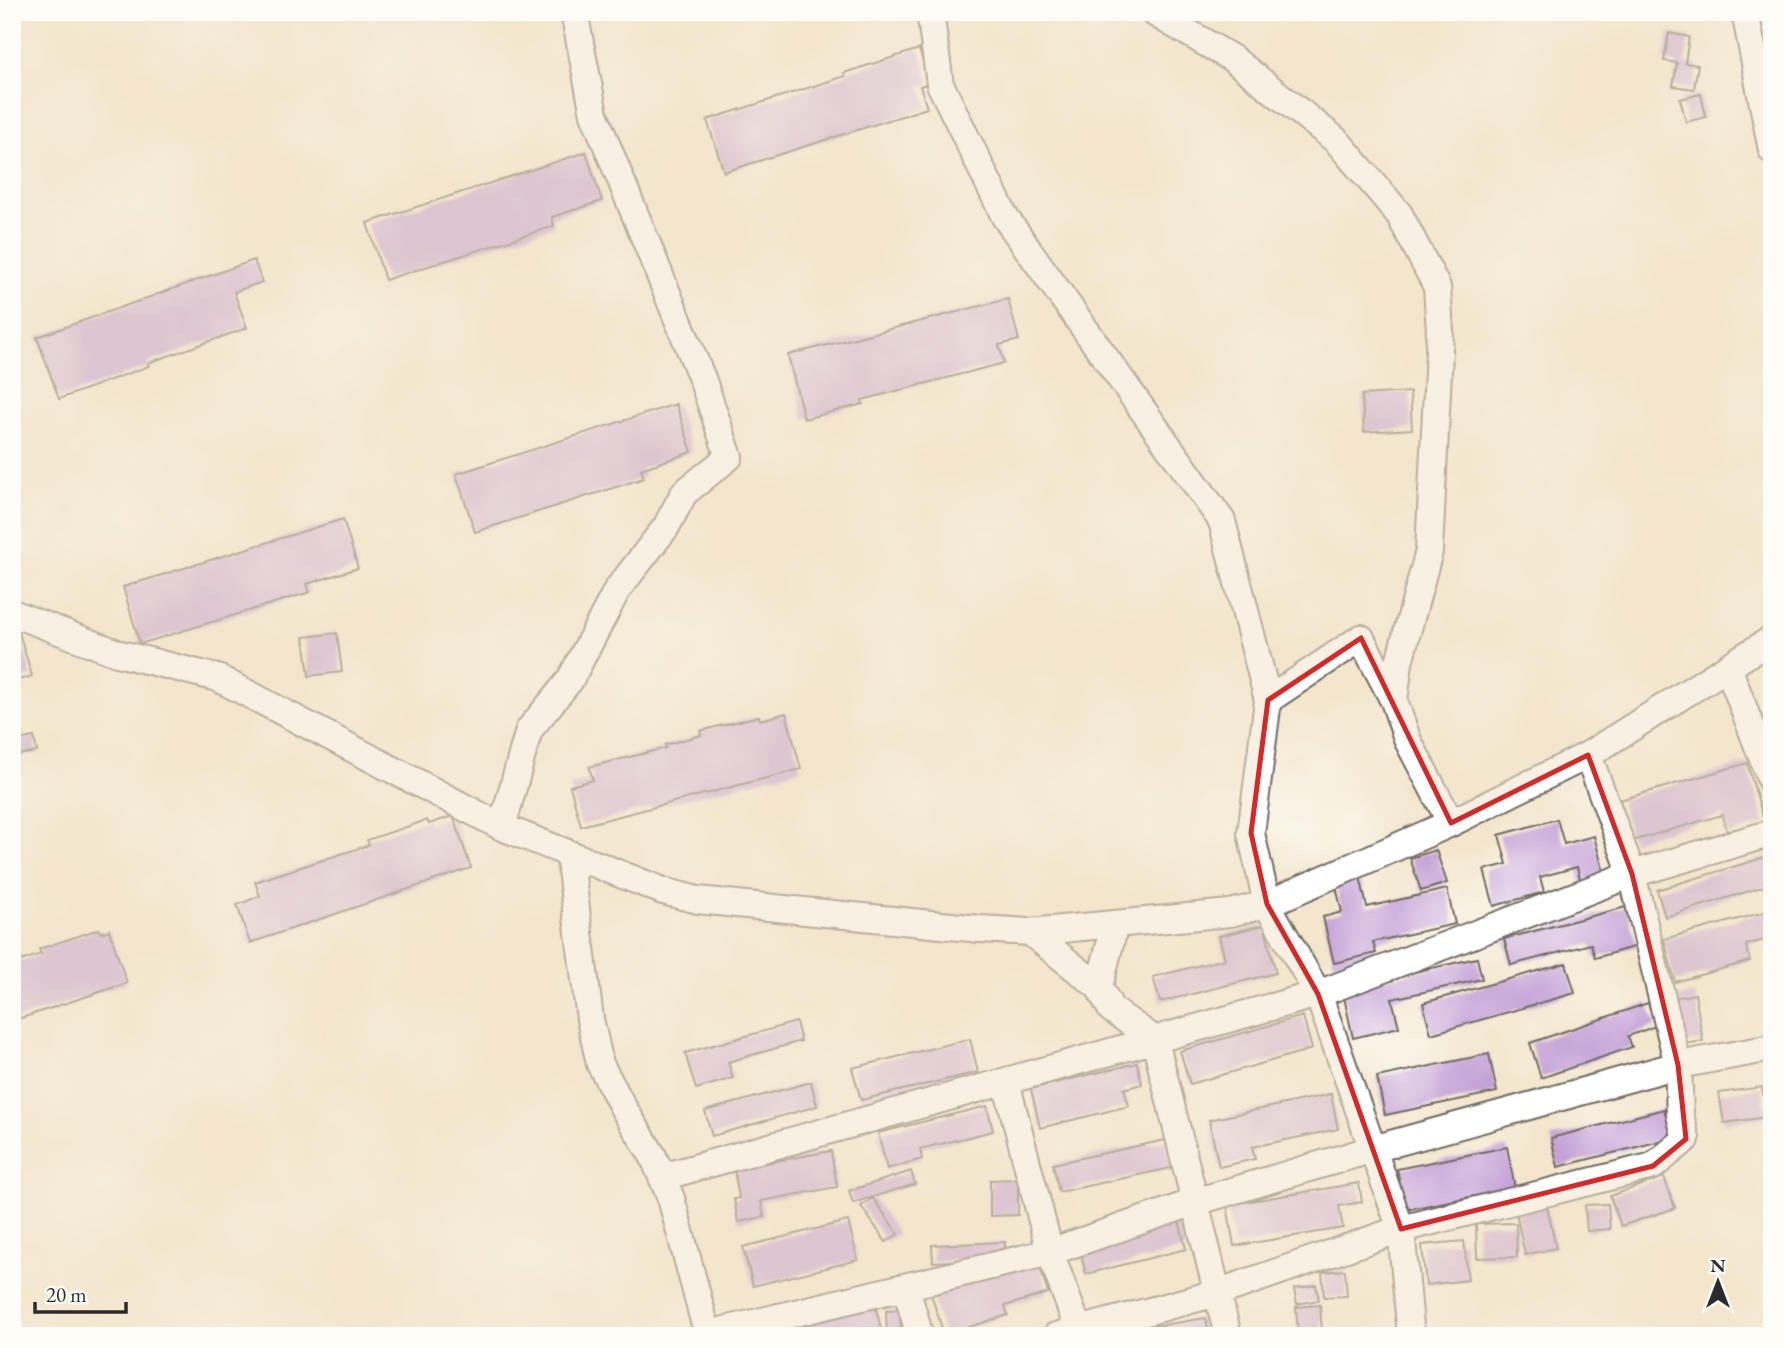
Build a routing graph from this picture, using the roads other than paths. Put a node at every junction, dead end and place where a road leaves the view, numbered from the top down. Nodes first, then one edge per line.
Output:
1 (574, 12) edge
2 (930, 12) edge
3 (1153, 12) edge
4 (1745, 12) edge
5 (1772, 150) edge
6 (12, 613) edge
7 (1772, 639) edge
8 (1728, 667) junction
9 (1268, 700) junction
10 (1394, 701) junction
11 (1588, 755) junction
12 (1772, 783) edge
13 (1451, 823) junction
14 (502, 827) junction
15 (1772, 833) edge
16 (569, 854) junction
17 (1632, 874) junction
18 (1267, 904) junction
19 (1115, 924) junction
20 (1030, 932) junction
21 (1099, 987) junction
22 (1318, 994) junction
23 (1155, 1040) junction
24 (1772, 1048) edge
25 (1678, 1065) junction
26 (1006, 1082) junction
27 (1373, 1149) junction
28 (662, 1177) junction
29 (1195, 1202) junction
30 (1401, 1229) junction
31 (1050, 1252) junction
32 (906, 1288) junction
33 (1217, 1293) junction
34 (1071, 1334) edge
35 (708, 1335) edge
36 (920, 1336) edge
37 (1228, 1336) edge
38 (1411, 1336) edge

1 - 14 street
2 - 9 street
3 - 10 street
4 - 5 street
6 - 14 street
7 - 8 street
8 - 11 street
8 - 12 street
9 - 10 street
9 - 18 street
10 - 13 street
11 - 13 street
11 - 17 street
13 - 18 street
14 - 16 street
15 - 17 street
16 - 20 street
16 - 28 street
17 - 22 street
17 - 25 street
18 - 19 street
18 - 22 street
19 - 20 street
19 - 21 street
20 - 21 street
21 - 23 street
22 - 23 street
22 - 27 street
23 - 26 street
23 - 29 street
24 - 25 street
25 - 27 street
25 - 30 street
26 - 28 street
26 - 31 street
27 - 29 street
27 - 30 street
28 - 35 street
29 - 31 street
29 - 33 street
30 - 33 street
30 - 38 street
31 - 32 street
31 - 34 street
32 - 35 street
32 - 36 street
33 - 34 street
33 - 37 street

